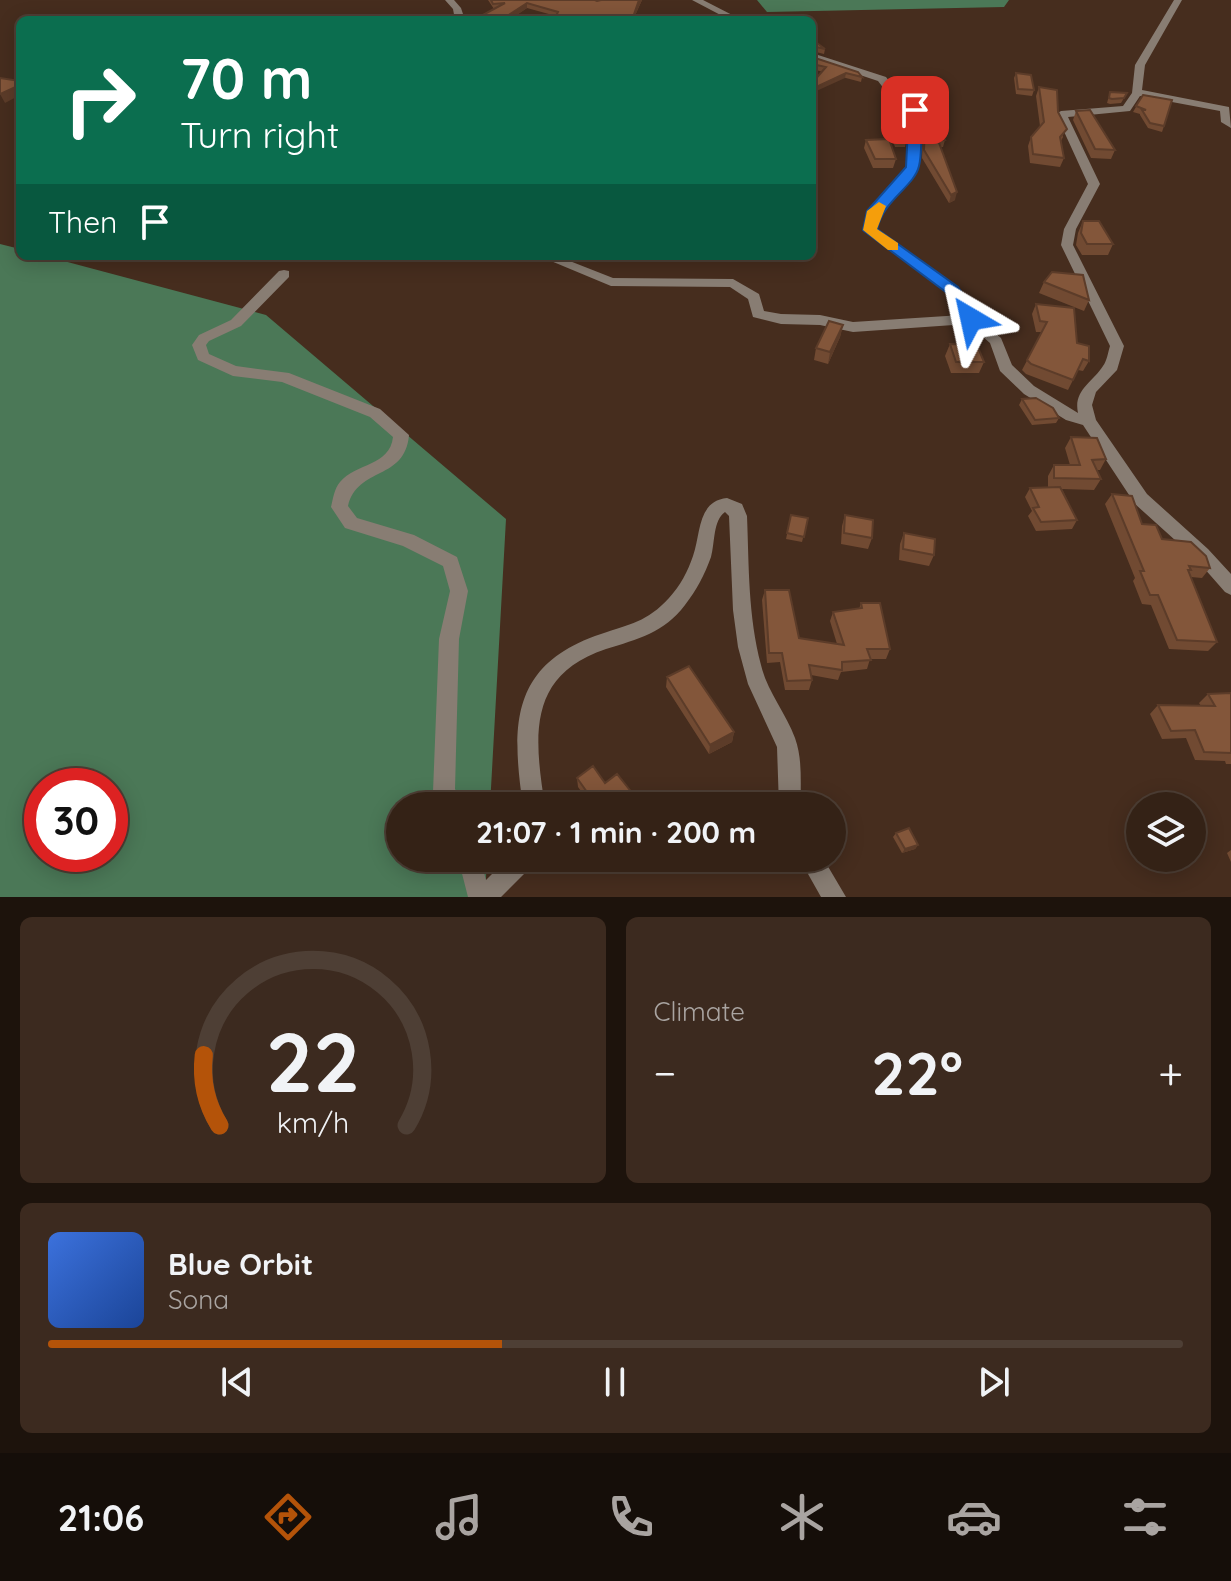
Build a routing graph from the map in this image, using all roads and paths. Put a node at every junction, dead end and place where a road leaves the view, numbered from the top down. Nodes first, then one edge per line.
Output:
1 (696, 0) edge
2 (1178, 0) edge
3 (729, 16) edge
4 (816, 57) edge
5 (1137, 93) junction
6 (1231, 125) edge
7 (555, 260) edge
8 (284, 274) dead end
9 (971, 319) junction
10 (1088, 421) junction
11 (1231, 587) edge
12 (444, 792) edge
13 (532, 792) edge
14 (791, 792) edge
15 (472, 872) edge
16 (510, 872) edge
17 (819, 872) edge
18 (834, 897) edge

1 - 3 street
2 - 5 street
4 - 9 street
5 - 6 street
5 - 10 street
7 - 9 street
8 - 12 street
9 - 10 street
10 - 11 street
13 - 14 street
15 - 16 street
17 - 18 street

